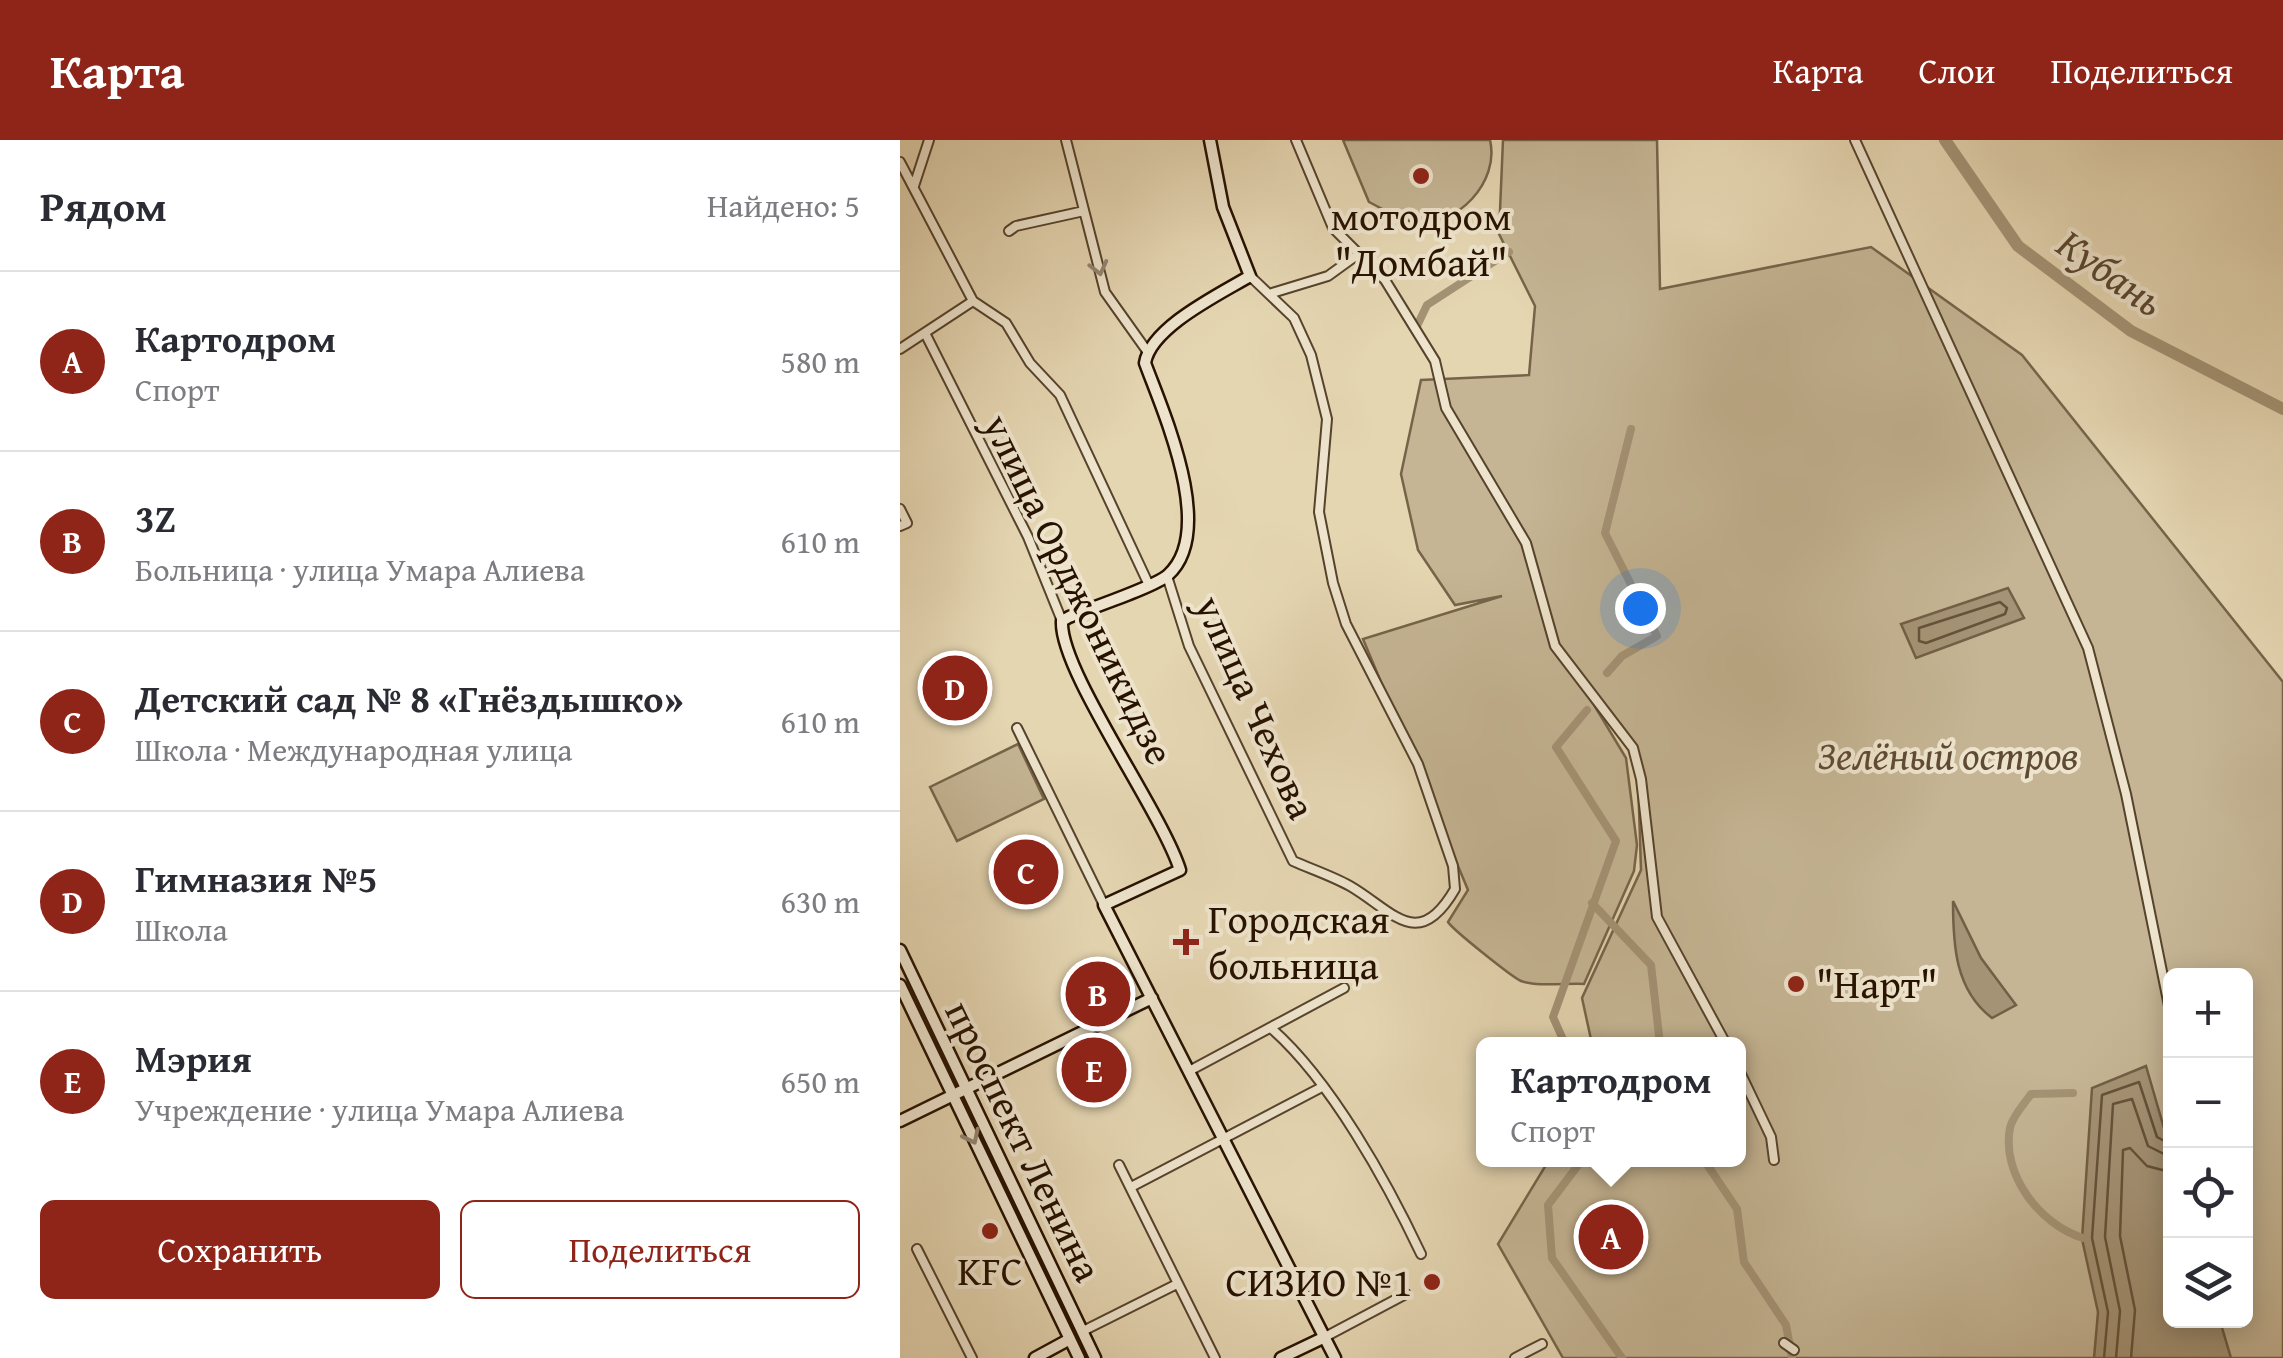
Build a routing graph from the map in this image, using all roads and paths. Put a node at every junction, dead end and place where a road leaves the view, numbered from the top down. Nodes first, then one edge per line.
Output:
1 (929, 140) edge
2 (1066, 140) edge
3 (1210, 140) edge
4 (1296, 140) edge
5 (1855, 140) edge
6 (900, 162) edge
7 (914, 186) junction
8 (1084, 210) junction
9 (1009, 231) dead end
10 (1358, 256) junction
11 (1250, 276) junction
12 (1272, 293) junction
13 (973, 302) junction
14 (925, 333) junction
15 (900, 349) edge
16 (1147, 351) junction
17 (900, 509) edge
18 (904, 525) edge
19 (1167, 576) junction
20 (1148, 583) junction
21 (1062, 621) junction
22 (1017, 728) dead end
23 (1104, 905) junction
24 (900, 950) edge
25 (2163, 976) edge
26 (900, 985) edge
27 (1344, 988) dead end
28 (1152, 998) junction
29 (1272, 1028) junction
30 (1722, 1037) edge
31 (1192, 1070) junction
32 (1746, 1085) edge
33 (1322, 1087) junction
34 (966, 1089) junction
35 (952, 1096) junction
36 (900, 1121) edge
37 (1225, 1137) junction
38 (1774, 1160) dead end
39 (1120, 1165) dead end
40 (1130, 1187) junction
41 (917, 1249) dead end
42 (1422, 1254) dead end
43 (1177, 1284) junction
44 (1406, 1294) dead end
45 (1082, 1331) junction
46 (1325, 1337) junction
47 (1070, 1339) junction
48 (1784, 1343) dead end
49 (1542, 1344) dead end
50 (1794, 1350) dead end
51 (972, 1358) edge
52 (1035, 1358) edge
53 (1079, 1358) edge
54 (1095, 1358) edge
55 (1216, 1358) edge
56 (1282, 1358) edge
57 (1335, 1358) edge
58 (1515, 1358) edge

1 - 7 street
2 - 8 street
3 - 11 main road
4 - 10 street
5 - 25 street
6 - 7 street, улица Чехова
7 - 13 street, улица Чехова
8 - 9 street
8 -> 16 street
10 - 12 street
10 - 30 street
11 - 12 street
11 - 16 main road
12 - 19 street, улица Чехова
13 - 14 street
13 - 20 street, улица Чехова
14 - 15 street
14 - 21 street, улица Орджоникидзе
16 - 19 main road
17 - 18 street
19 - 20 main road
20 - 21 main road
21 - 23 main road, улица Орджоникидзе
22 - 23 street
23 - 28 main road
24 - 34 main road, проспект Ленина
26 - 35 main road, проспект Ленина
27 - 29 street
28 - 31 main road
28 - 34 main road
29 - 31 street
29 - 33 street
31 - 37 main road
32 - 38 street
33 - 37 street
33 - 42 street
34 - 35 main road
34 - 45 main road, проспект Ленина
35 - 36 main road
35 -> 47 main road, проспект Ленина
37 - 40 street
37 - 46 main road
39 - 40 street
40 - 43 street
41 - 51 street
43 - 45 street
43 - 55 street
44 - 46 street
45 - 54 main road, проспект Ленина
46 - 56 main road
46 - 57 main road
47 - 52 main road
47 - 53 main road, проспект Ленина
48 - 50 street
49 - 58 street

